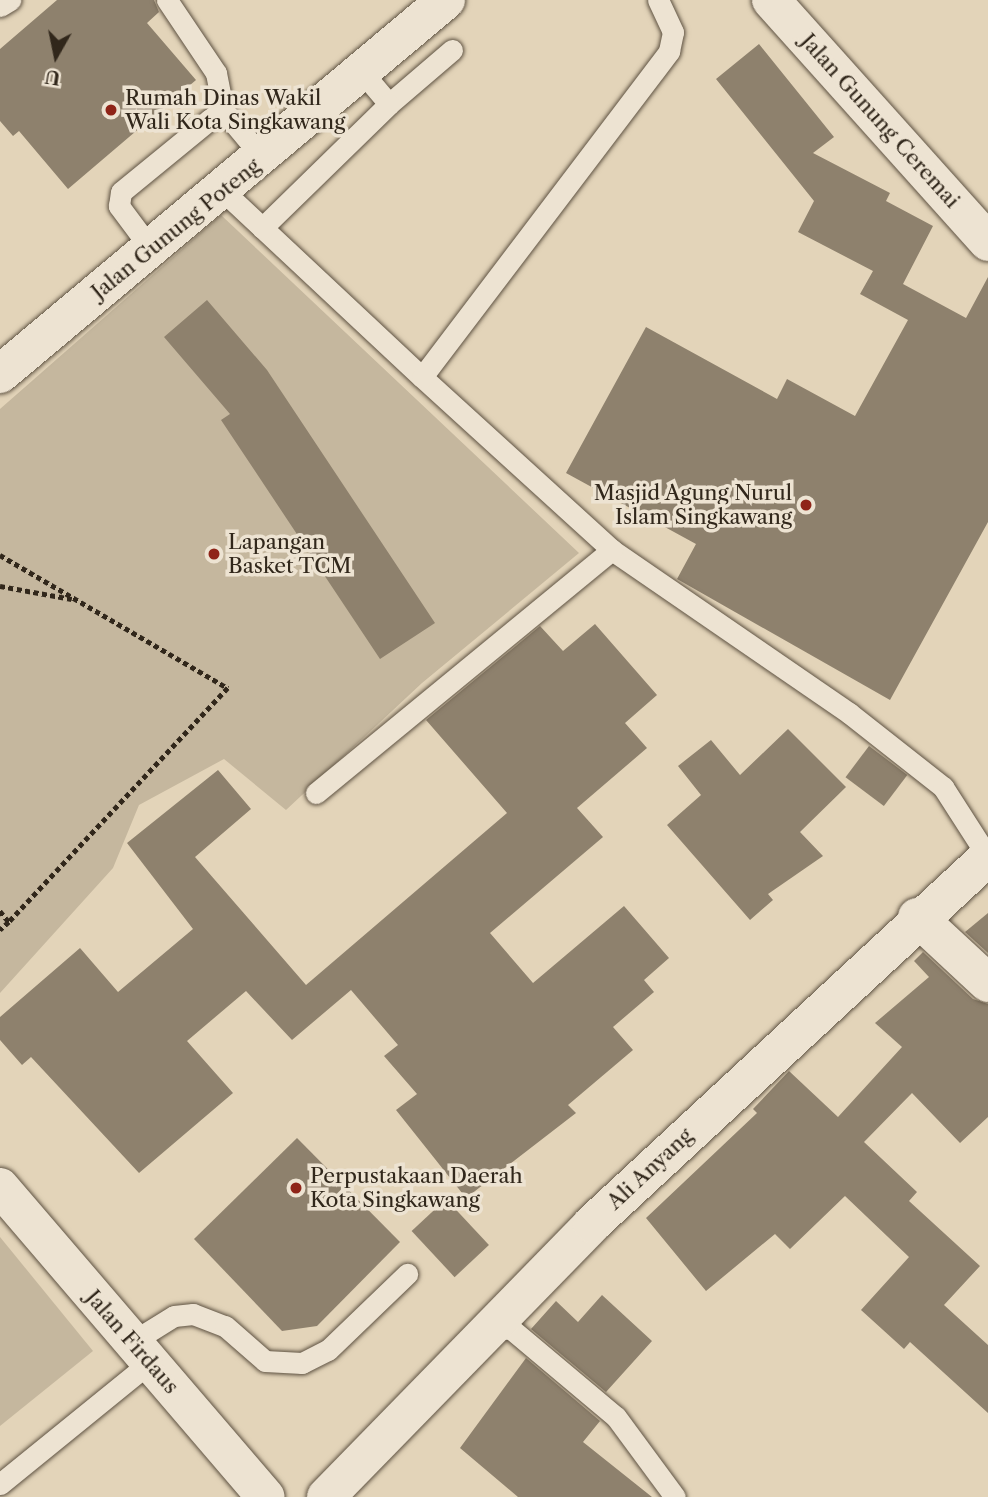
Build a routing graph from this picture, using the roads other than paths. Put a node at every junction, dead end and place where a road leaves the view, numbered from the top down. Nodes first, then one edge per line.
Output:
1 (10, 0) edge
2 (167, 0) edge
3 (446, 0) edge
4 (658, 0) edge
5 (771, 0) edge
6 (0, 6) edge
7 (452, 50) dead end
8 (362, 72) junction
9 (389, 104) junction
10 (223, 110) junction
11 (263, 158) junction
12 (223, 191) junction
13 (262, 228) junction
14 (988, 242) edge
15 (151, 249) junction
16 (0, 374) edge
17 (422, 377) junction
18 (612, 550) junction
19 (316, 793) dead end
20 (988, 857) edge
21 (917, 916) junction
22 (988, 983) edge
23 (0, 1187) edge
24 (407, 1274) dead end
25 (487, 1331) junction
26 (141, 1352) junction
27 (0, 1484) edge
28 (266, 1497) edge
29 (326, 1497) edge
30 (675, 1497) edge

1 - 6 lane
2 - 10 lane
3 - 8 street, Jalan Gunung Poteng
4 - 17 lane
5 - 14 street, Jalan Gunung Ceremai
7 - 9 lane
8 - 9 lane
8 - 11 street, Jalan Gunung Poteng
9 - 13 lane
10 - 11 lane
10 - 15 lane
11 - 12 street, Jalan Gunung Poteng
12 - 13 lane
12 - 15 street, Jalan Gunung Poteng
13 - 17 lane
15 - 16 street, Jalan Gunung Poteng
17 - 18 lane
18 - 19 lane
18 - 20 lane
20 - 21 street, Ali Anyang
21 - 22 street
21 - 25 street, Ali Anyang
23 - 26 street, Jalan Firdaus
24 - 26 lane
25 - 29 street, Ali Anyang
25 - 30 lane
26 - 27 lane
26 - 28 street, Jalan Firdaus

